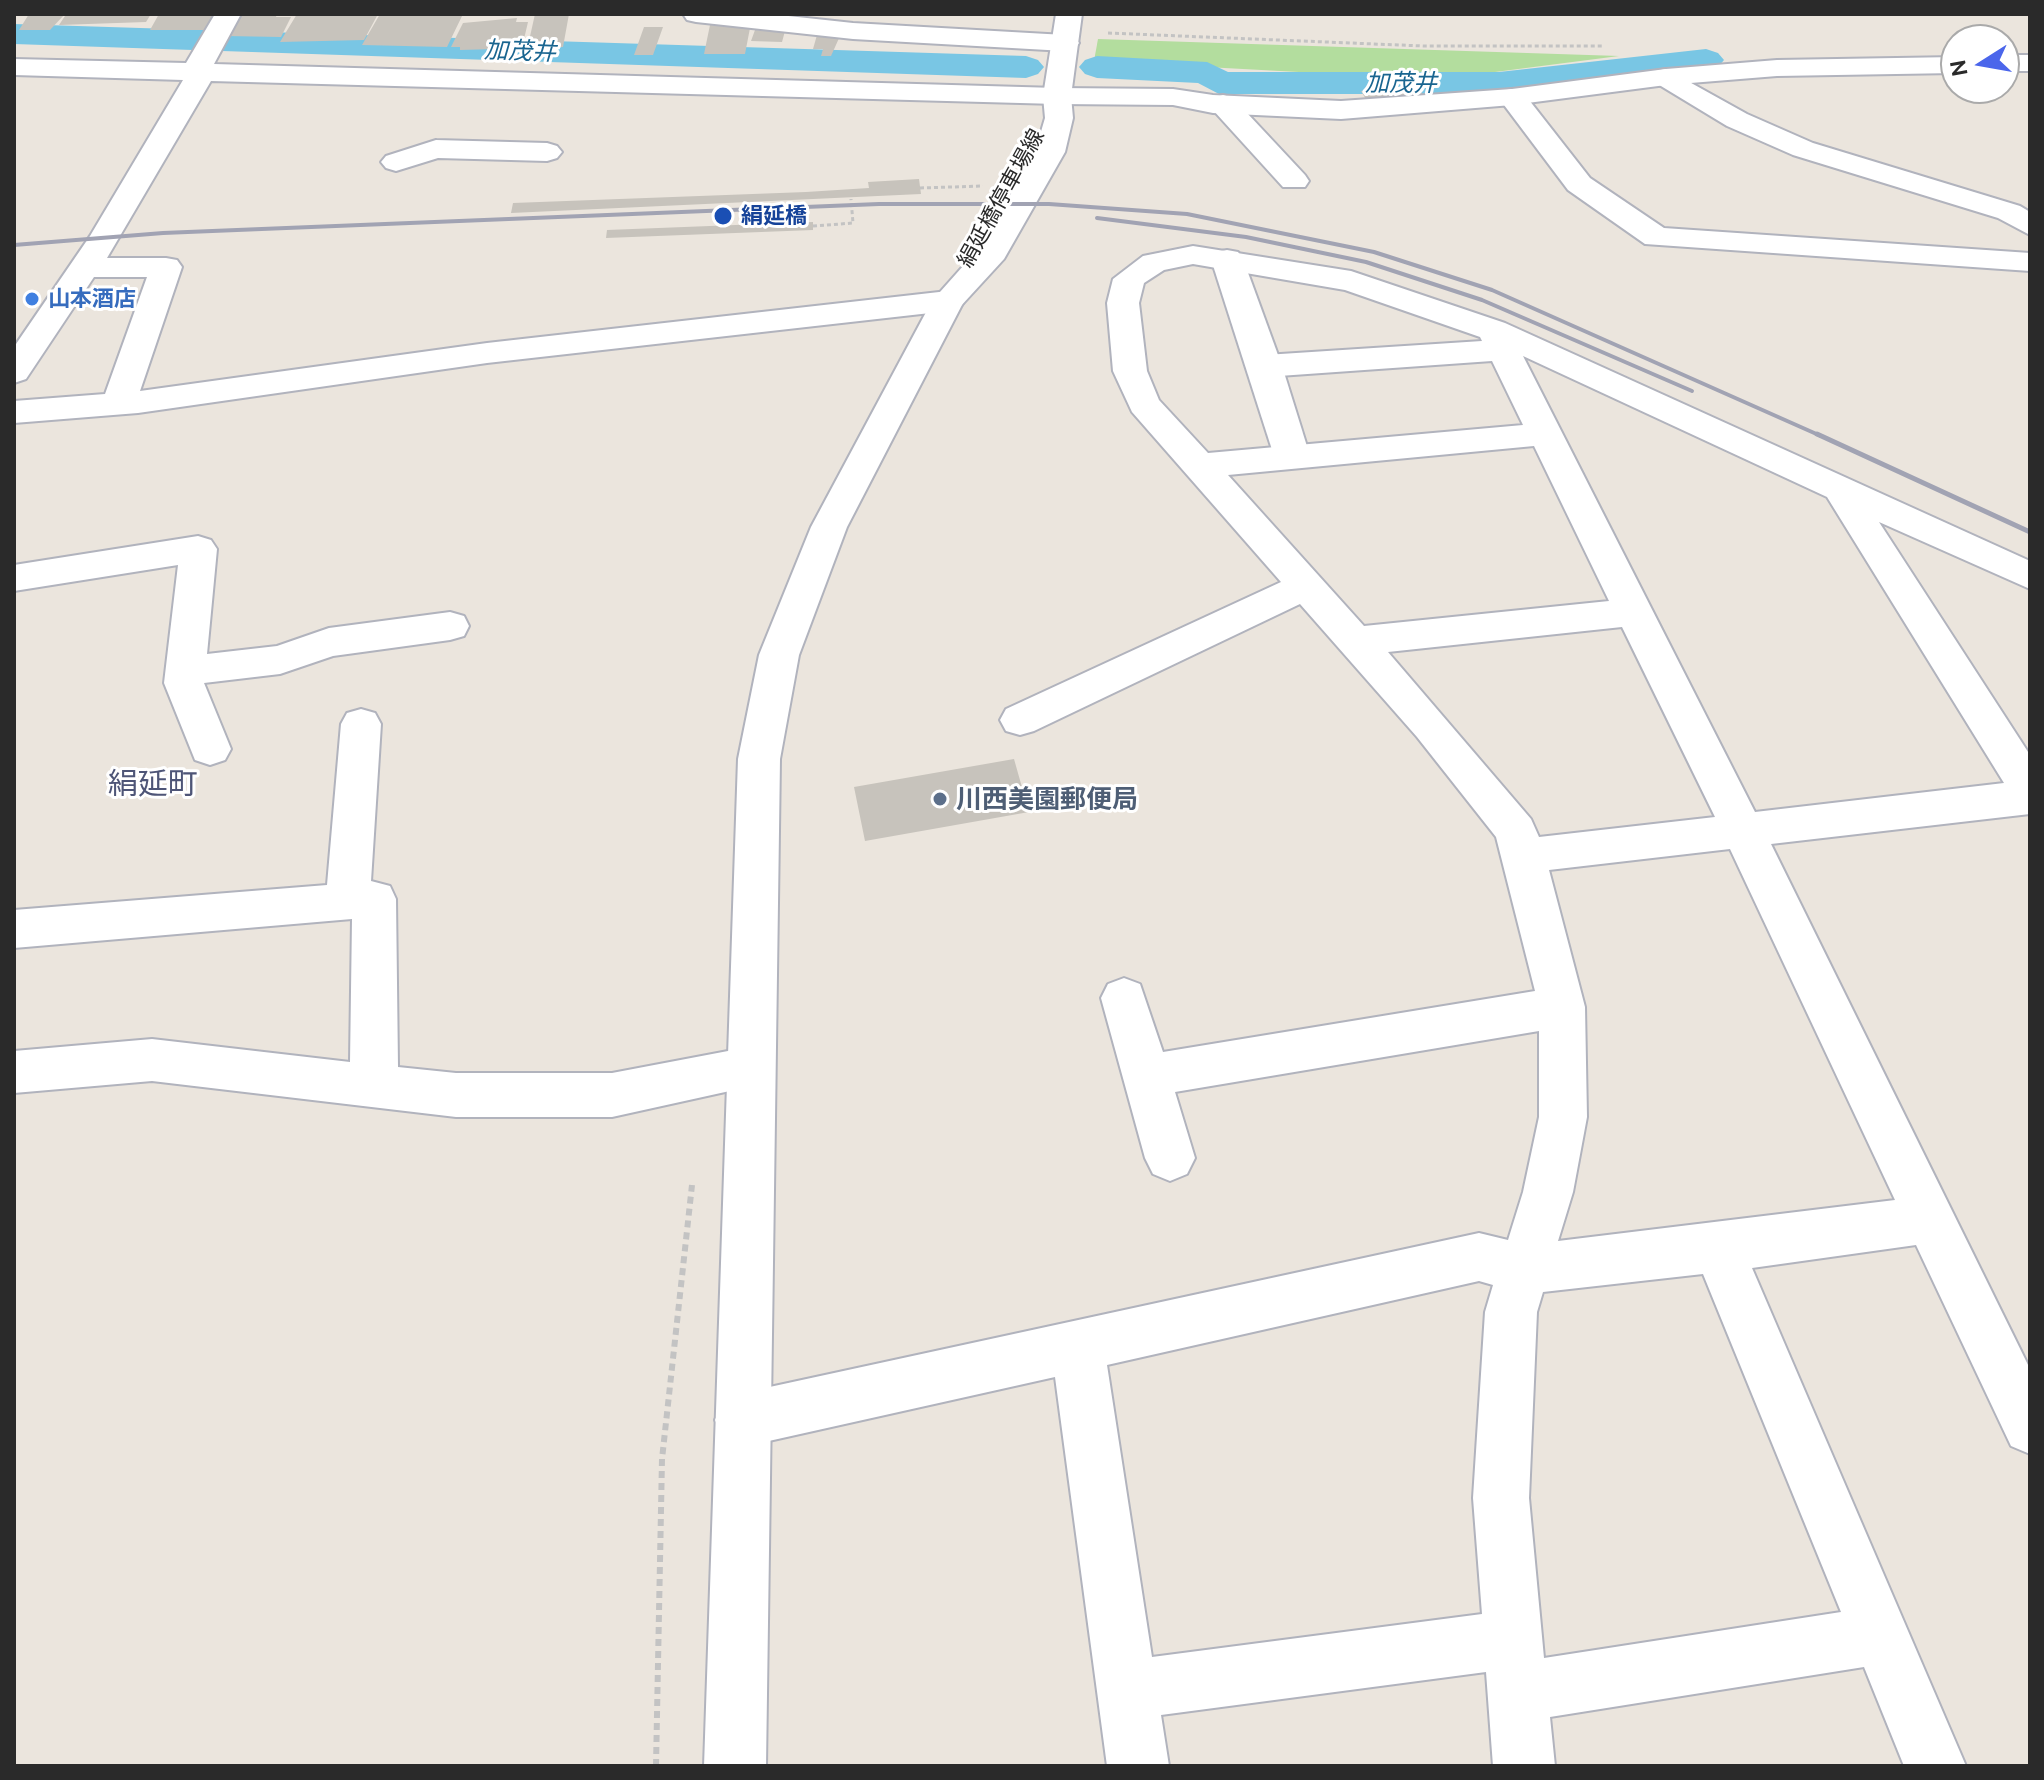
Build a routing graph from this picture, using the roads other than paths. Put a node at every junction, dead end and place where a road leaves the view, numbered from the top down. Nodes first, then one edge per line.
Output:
1 (228, 14) edge
2 (696, 14) edge
3 (1064, 47) edge
4 (1940, 65) edge
5 (14, 67) edge
6 (202, 72) junction
7 (1666, 77) junction
8 (1512, 97) junction
9 (1223, 104) junction
10 (462, 114) junction
11 (547, 152) dead end
12 (396, 162) dead end
13 (1294, 181) dead end
14 (2030, 226) edge
15 (1227, 259) junction
16 (2030, 262) edge
17 (83, 268) junction
18 (948, 301) junction
19 (1498, 340) junction
20 (1265, 366) junction
21 (14, 372) edge
22 (118, 404) junction
23 (14, 412) edge
24 (1545, 434) junction
25 (1292, 456) junction
26 (1197, 466) junction
27 (1838, 486) junction
28 (2030, 576) edge
29 (14, 578) edge
30 (1305, 586) junction
31 (1633, 612) junction
32 (450, 626) dead end
33 (1354, 641) junction
34 (186, 671) junction
35 (1020, 720) dead end
36 (361, 724) dead end
37 (210, 749) dead end
38 (2030, 790) edge
39 (2030, 797) edge
40 (1743, 831) junction
41 (1523, 856) junction
42 (348, 902) junction
43 (14, 929) edge
44 (1124, 998) dead end
45 (1562, 1007) junction
46 (749, 1068) junction
47 (14, 1072) edge
48 (1147, 1076) junction
49 (374, 1084) junction
50 (1170, 1158) dead end
51 (1930, 1219) junction
52 (1718, 1248) junction
53 (1524, 1269) junction
54 (1077, 1345) junction
55 (742, 1420) junction
56 (2030, 1427) edge
57 (1880, 1635) junction
58 (1516, 1666) junction
59 (1127, 1690) junction
60 (735, 1766) edge
61 (1138, 1766) edge
62 (1524, 1766) edge
63 (1935, 1766) edge

1 - 6 street
2 - 3 street
3 - 9 street
3 - 10 street
3 - 18 street, 絹延橋停車場線
3 - 18 street, 絹延橋停車場線
4 - 7 street
5 - 6 street
6 - 10 street
6 - 17 street
7 - 8 street
7 - 14 street
8 - 9 street
8 - 16 street
9 - 13 street
10 - 11 street
10 - 12 street
15 - 19 street
15 - 20 street
15 - 26 street
17 - 21 street
17 - 22 street
18 - 22 street
18 - 46 street
19 - 20 street
19 - 24 street
19 - 27 street
20 - 25 street
22 - 23 street
24 - 25 street
24 - 31 street
25 - 26 street
26 - 30 street
27 - 28 street
27 - 38 street
29 - 34 street
30 - 33 street
30 - 35 street
31 - 33 street
31 - 40 street
32 - 34 street
33 - 41 street
34 - 37 street
36 - 42 street
39 - 40 street
40 - 41 street
40 - 51 street
41 - 45 street
42 - 43 street
42 - 49 street
44 - 48 street
45 - 48 street
45 - 53 street
46 - 49 street
46 - 55 street
47 - 49 street
48 - 50 street
51 - 52 street
51 - 56 street
52 - 53 street
52 - 57 street
53 - 54 street
53 - 58 street
54 - 55 street
54 - 59 street
55 - 60 street
57 - 58 street
57 - 63 street
58 - 59 street
58 - 62 street
59 - 61 street

